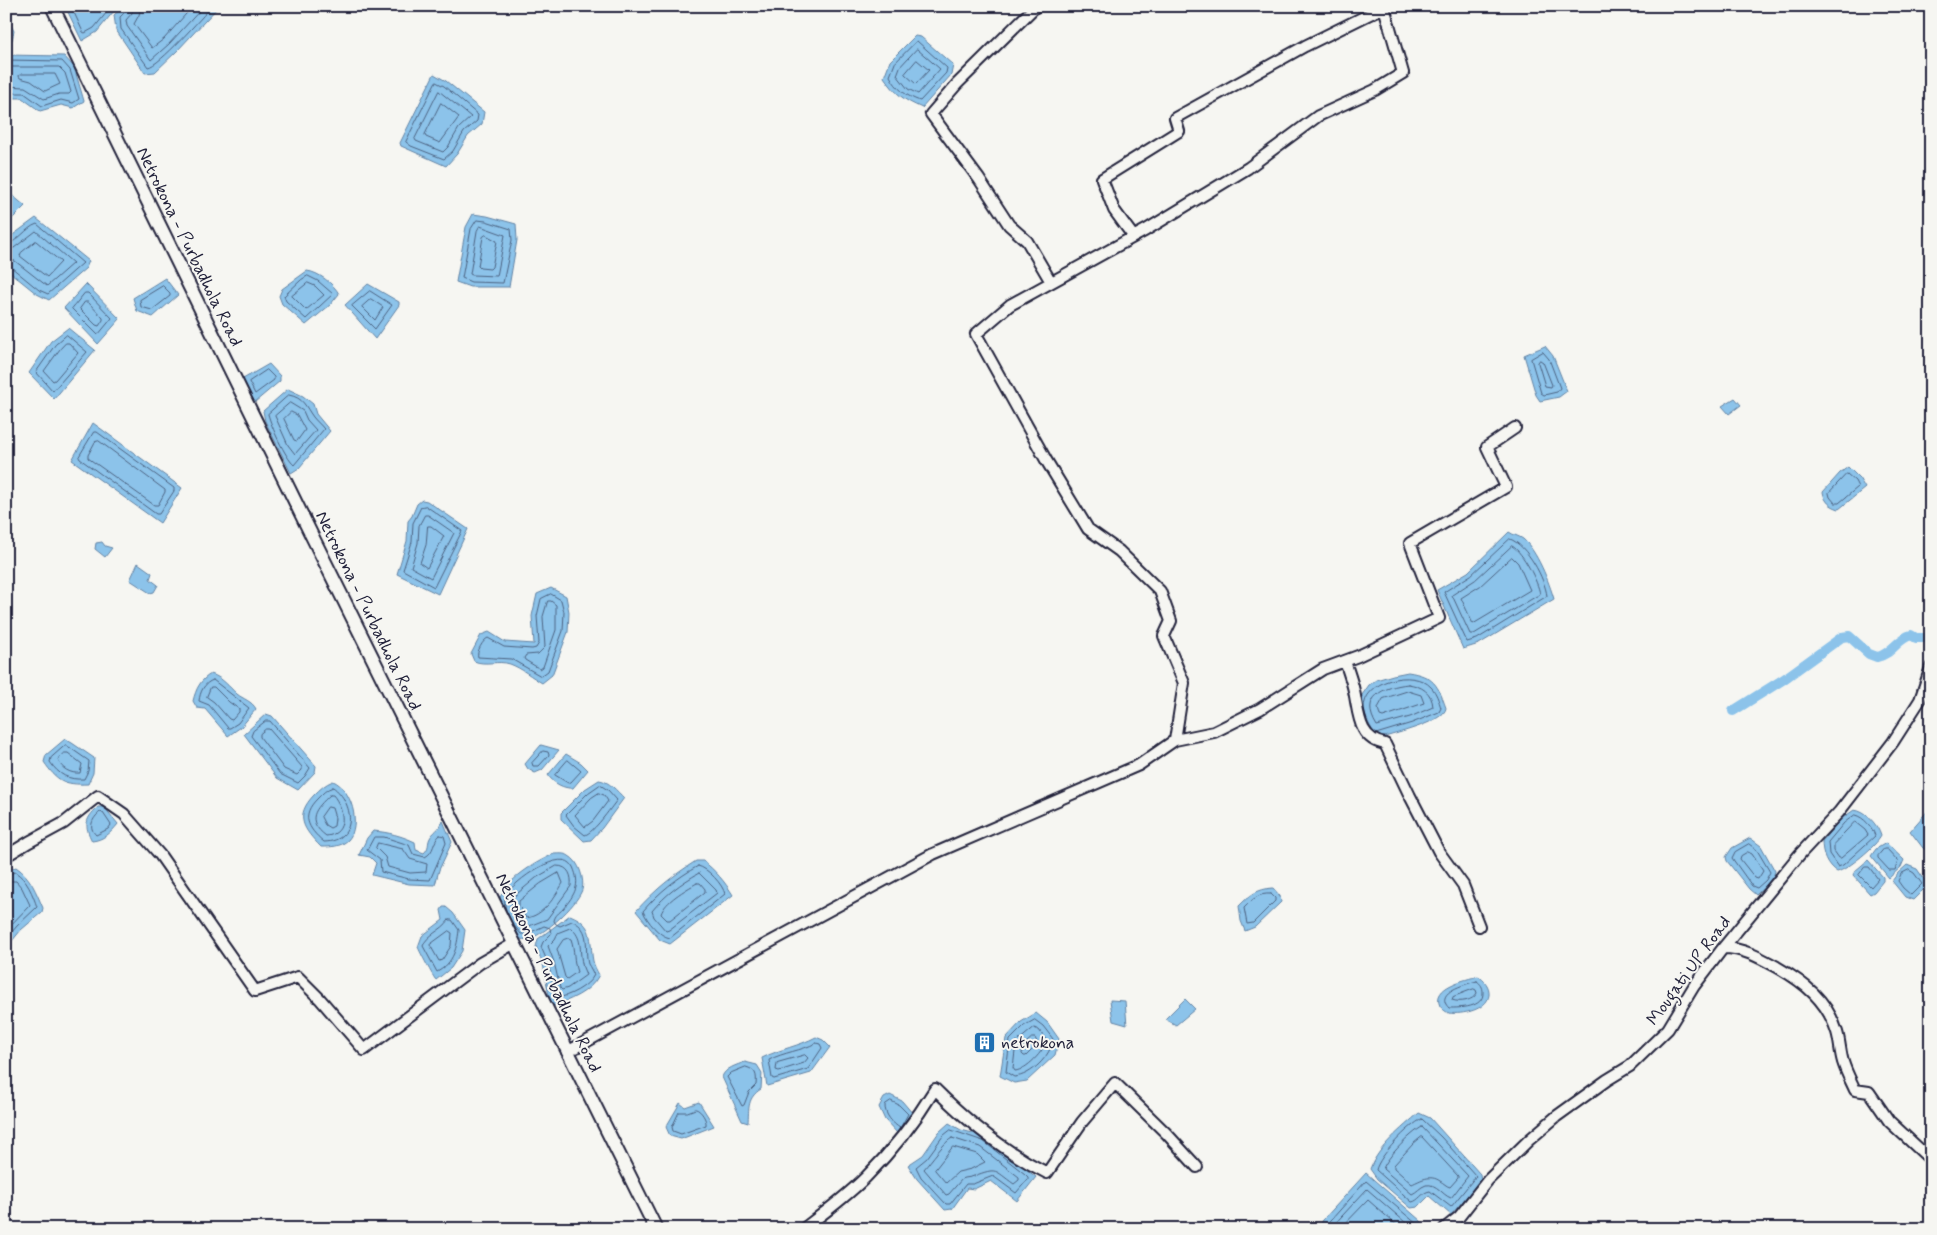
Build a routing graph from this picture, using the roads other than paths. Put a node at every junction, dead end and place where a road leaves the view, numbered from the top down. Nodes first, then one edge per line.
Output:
1 (52, 6) edge
2 (1036, 6) edge
3 (1133, 236) junction
4 (1051, 282) junction
5 (1515, 428) dead end
6 (1344, 661) junction
7 (1931, 666) edge
8 (1175, 740) junction
9 (6, 856) edge
10 (1479, 926) dead end
11 (513, 944) junction
12 (1723, 948) junction
13 (567, 1052) junction
14 (1931, 1160) edge
15 (1196, 1167) dead end
16 (656, 1229) edge
17 (803, 1229) edge
18 (1444, 1229) edge

1 - 11 main road, Netrokona - Purbadhola Road
2 - 4 street
3 - 3 street
3 - 4 street
4 - 8 street
5 - 6 street
6 - 8 street
6 - 10 street
7 - 12 street, Mougati UP Road
8 - 13 street
9 - 11 street
11 - 13 main road, Netrokona - Purbadhola Road
12 - 14 street
12 - 18 street, Mougati UP Road
13 - 16 main road, Netrokona - Purbadhola Road
15 - 17 street

